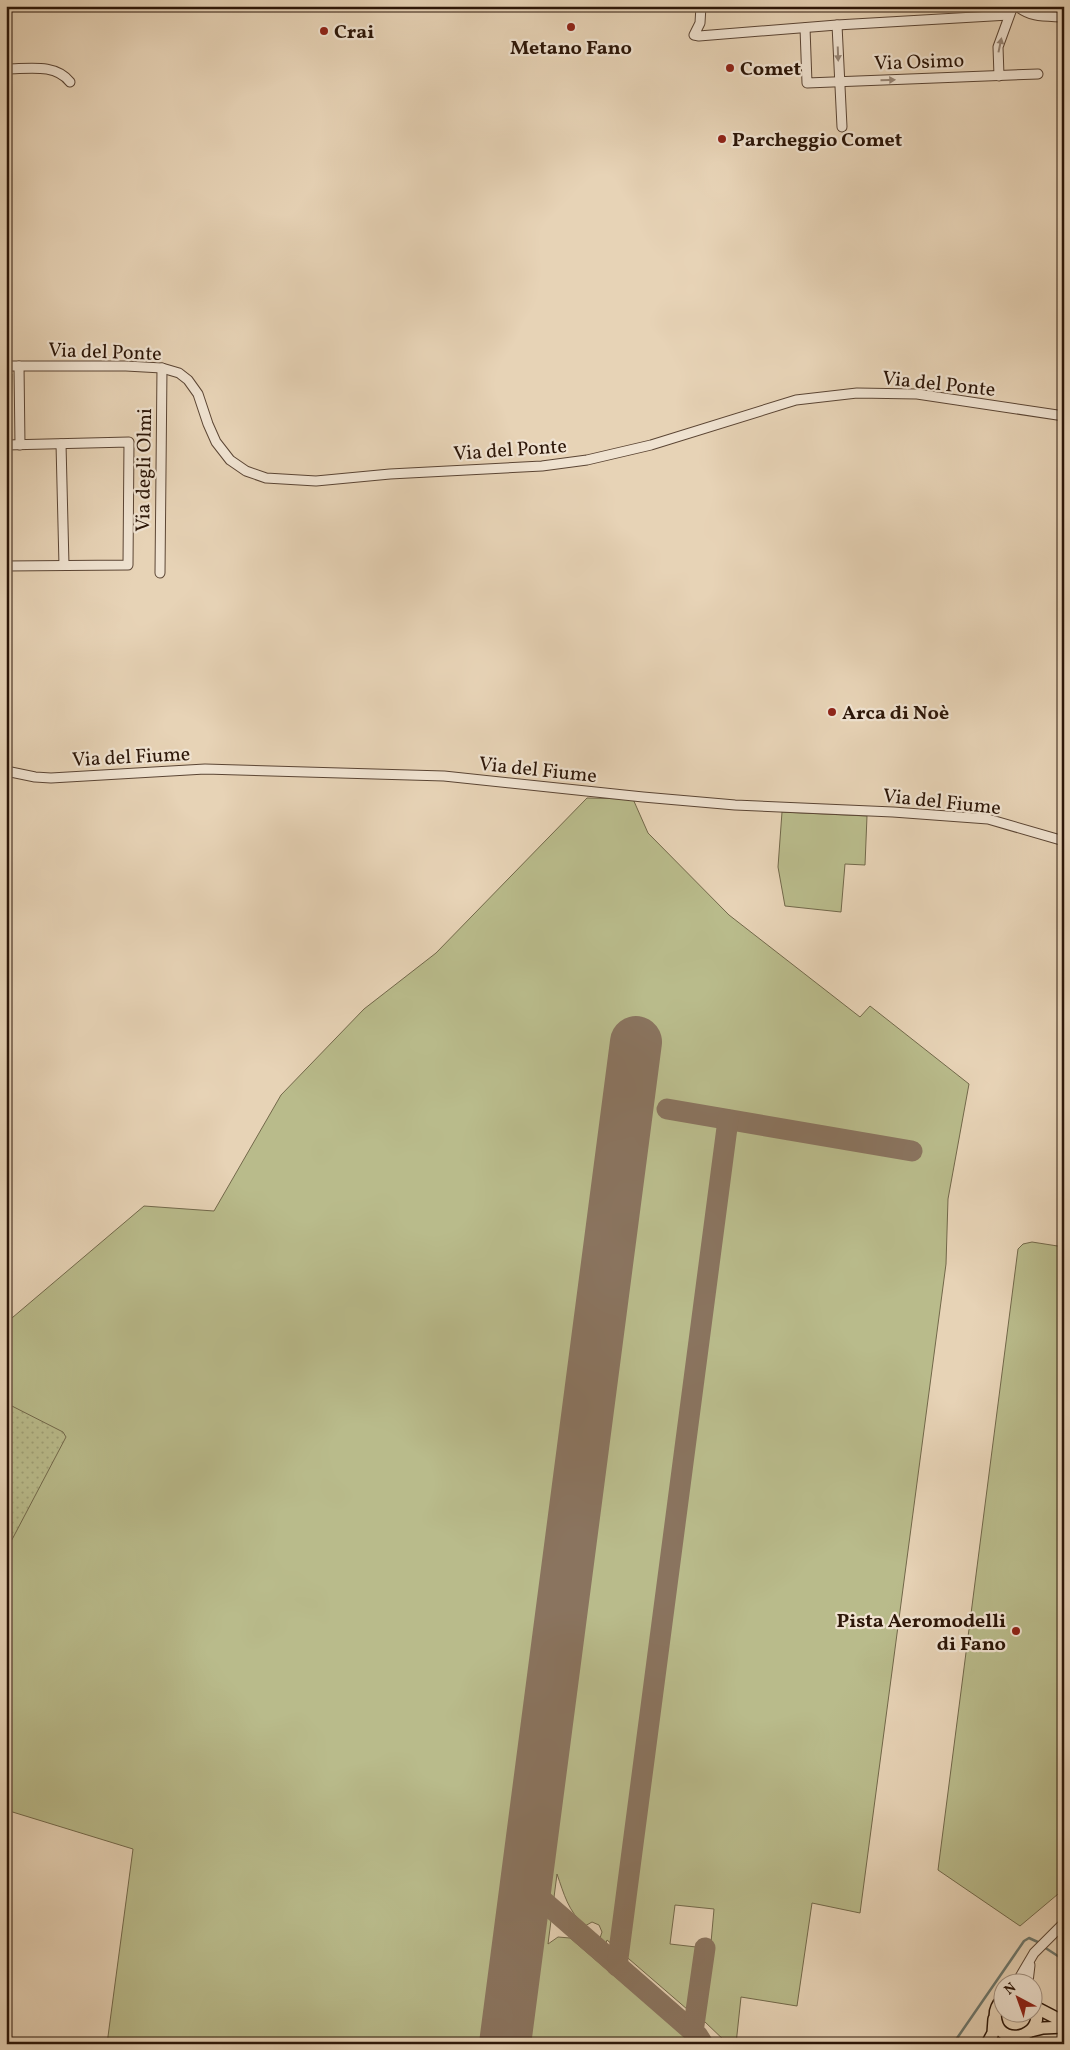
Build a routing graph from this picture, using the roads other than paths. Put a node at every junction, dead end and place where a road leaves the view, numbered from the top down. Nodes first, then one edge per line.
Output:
1 (701, 6) edge
2 (1013, 9) edge
3 (1064, 16) edge
4 (700, 23) junction
5 (837, 25) junction
6 (805, 28) junction
7 (711, 34) junction
8 (6, 69) edge
9 (1038, 74) dead end
10 (1000, 76) junction
11 (70, 82) dead end
12 (840, 82) junction
13 (842, 127) dead end
14 (6, 366) edge
15 (19, 366) junction
16 (162, 368) junction
17 (1064, 416) edge
18 (20, 444) junction
19 (61, 444) junction
20 (6, 445) edge
21 (64, 565) junction
22 (6, 566) edge
23 (160, 573) dead end
24 (6, 771) edge
25 (1064, 841) edge
26 (1064, 1923) edge
27 (1034, 1953) junction
28 (1023, 1972) edge
29 (1028, 1972) edge
30 (1042, 2009) edge
31 (994, 2022) edge
32 (997, 2022) edge
33 (1036, 2022) edge
34 (1064, 2022) edge
35 (1064, 2027) edge
36 (1031, 2031) junction
37 (1009, 2036) junction
38 (987, 2044) edge
39 (993, 2044) edge

1 - 4 street
2 - 3 street
2 - 5 street
10 -> 2 street
4 - 7 street
4 - 7 street
5 - 6 street
5 -> 12 street
6 - 7 street
6 - 12 street, Via Osimo
8 - 11 street
9 - 10 street, Via Osimo
12 -> 10 street, Via Osimo
12 - 13 street
14 - 15 street, Via del Ponte
15 - 16 street, Via del Ponte
15 - 18 street
16 - 17 street, Via del Ponte
16 - 23 street, Via degli Olmi
18 - 19 street
18 - 20 street
19 - 21 street
19 - 21 street
21 - 22 street
24 - 25 street, Via del Fiume
26 - 27 street
27 - 28 street
27 - 29 street
30 - 34 main road
31 - 38 main road
32 - 37 main road
33 - 36 main road
35 - 36 main road
36 - 37 main road
37 - 39 main road

